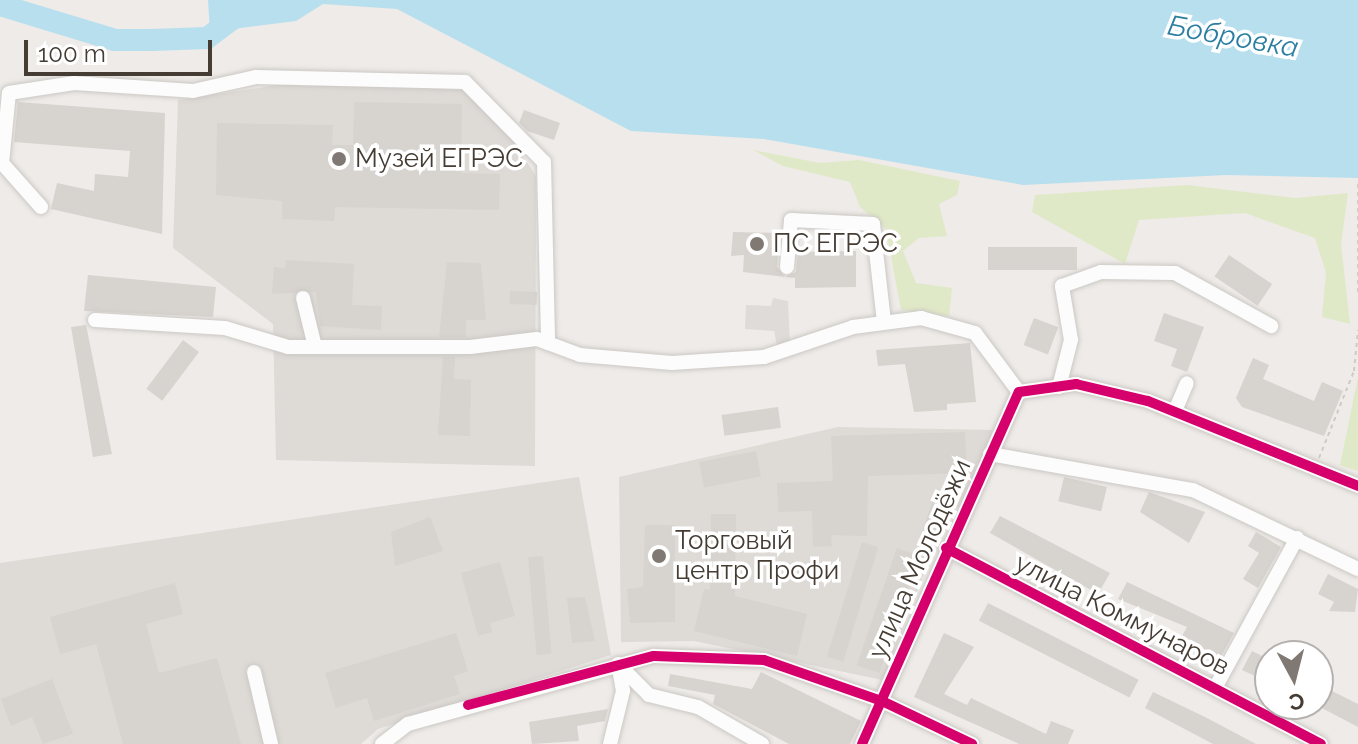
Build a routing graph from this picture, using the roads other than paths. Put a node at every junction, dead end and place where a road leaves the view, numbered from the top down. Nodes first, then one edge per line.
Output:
1 (41, 207) dead end
2 (787, 267) dead end
3 (303, 298) dead end
4 (95, 320) dead end
5 (884, 322) junction
6 (1271, 326) dead end
7 (548, 343) junction
8 (315, 347) junction
9 (1187, 383) dead end
10 (1059, 387) junction
11 (1019, 392) junction
12 (1175, 411) junction
13 (990, 454) junction
14 (1358, 486) edge
15 (1297, 538) junction
16 (946, 548) junction
17 (1358, 569) edge
18 (618, 664) junction
19 (254, 672) dead end
20 (1215, 688) junction
21 (882, 701) junction
22 (271, 744) edge
23 (382, 744) edge
24 (610, 744) edge
25 (762, 744) edge
26 (862, 744) edge
27 (972, 744) edge
28 (1321, 744) edge

1 - 7 street
2 - 5 street
3 - 8 street
4 - 8 street
5 - 7 street
5 - 11 street
6 - 10 street
7 - 8 street
9 - 12 street
10 - 11 street
10 - 12 street
11 - 13 street, улица Молодёжи
12 - 14 street
13 - 15 street
13 - 16 street, улица Молодёжи
15 - 17 street
15 - 20 street
16 - 20 street, улица Коммунаров
16 - 21 street, улица Молодёжи
18 - 21 street
18 - 23 street
18 - 24 street
18 - 25 street
19 - 22 street
20 - 28 street, улица Коммунаров
21 - 26 street, улица Молодёжи
21 - 27 street

